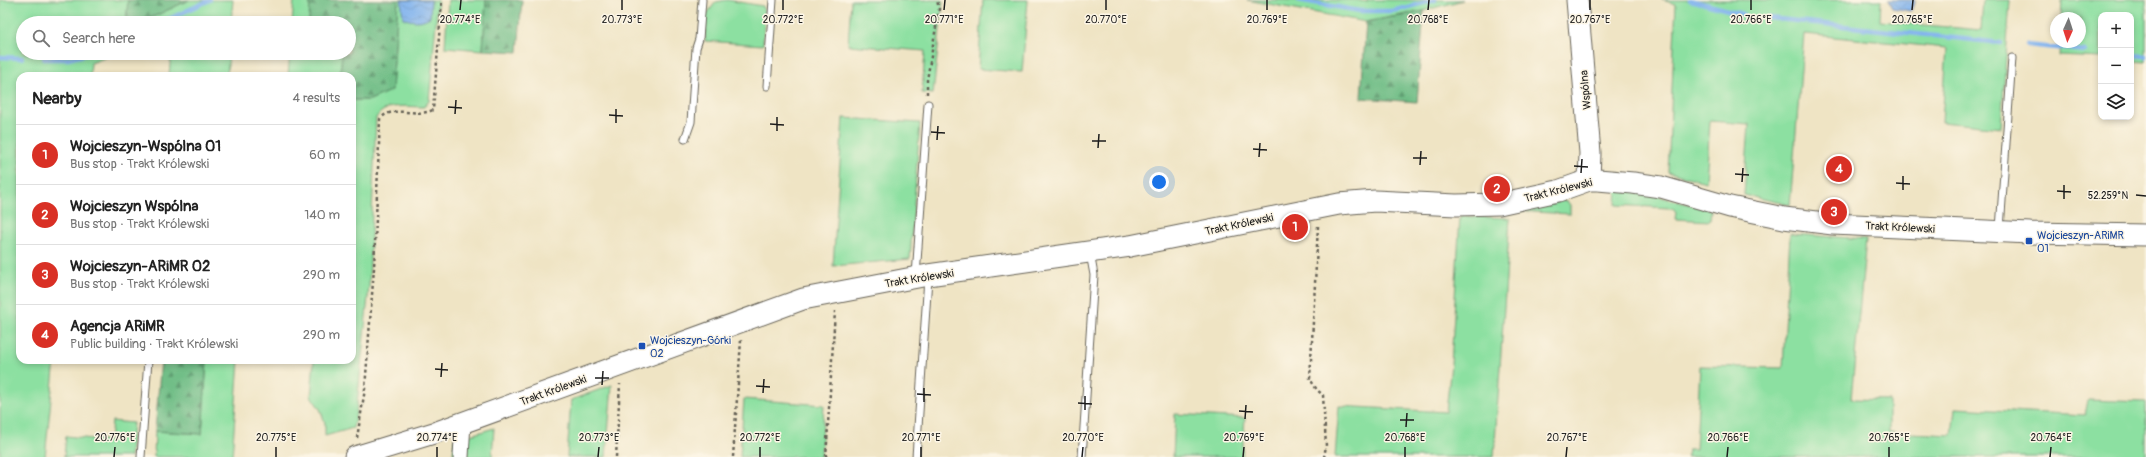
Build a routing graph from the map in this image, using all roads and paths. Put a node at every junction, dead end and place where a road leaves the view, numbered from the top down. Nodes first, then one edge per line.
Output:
1 (442, 0) edge
2 (702, 0) edge
3 (772, 0) edge
4 (937, 0) edge
5 (1577, 0) edge
6 (2012, 58) dead end
7 (767, 86) dead end
8 (928, 104) joint
9 (685, 139) dead end
10 (1589, 180) junction
11 (1318, 207) junction
12 (1999, 231) junction
13 (2146, 235) edge
14 (1090, 253) junction
15 (922, 277) junction
16 (837, 291) junction
17 (742, 320) junction
18 (148, 364) edge
19 (620, 366) junction
20 (463, 422) junction
21 (141, 457) edge
22 (355, 457) edge
23 (461, 457) edge
24 (616, 457) edge
25 (733, 457) edge
26 (826, 457) edge
27 (916, 457) edge
28 (1082, 457) edge
29 (1324, 457) edge

1 - 22 path
2 - 9 lane
3 - 7 lane
4 - 8 path
5 - 10 street, Wspólna
6 - 12 lane
8 - 15 lane
10 - 11 street, Trakt Królewski
10 - 12 street, Trakt Królewski
11 - 14 street, Trakt Królewski
11 - 29 path
12 - 13 street, Trakt Królewski
14 - 15 street, Trakt Królewski
14 - 28 lane
15 - 16 street, Trakt Królewski
15 - 27 lane
16 - 17 street, Trakt Królewski
16 - 26 path
17 - 19 street, Trakt Królewski
17 - 25 path
18 - 21 lane
19 - 20 street, Trakt Królewski
19 - 24 path
20 - 22 street, Trakt Królewski
20 - 23 street

